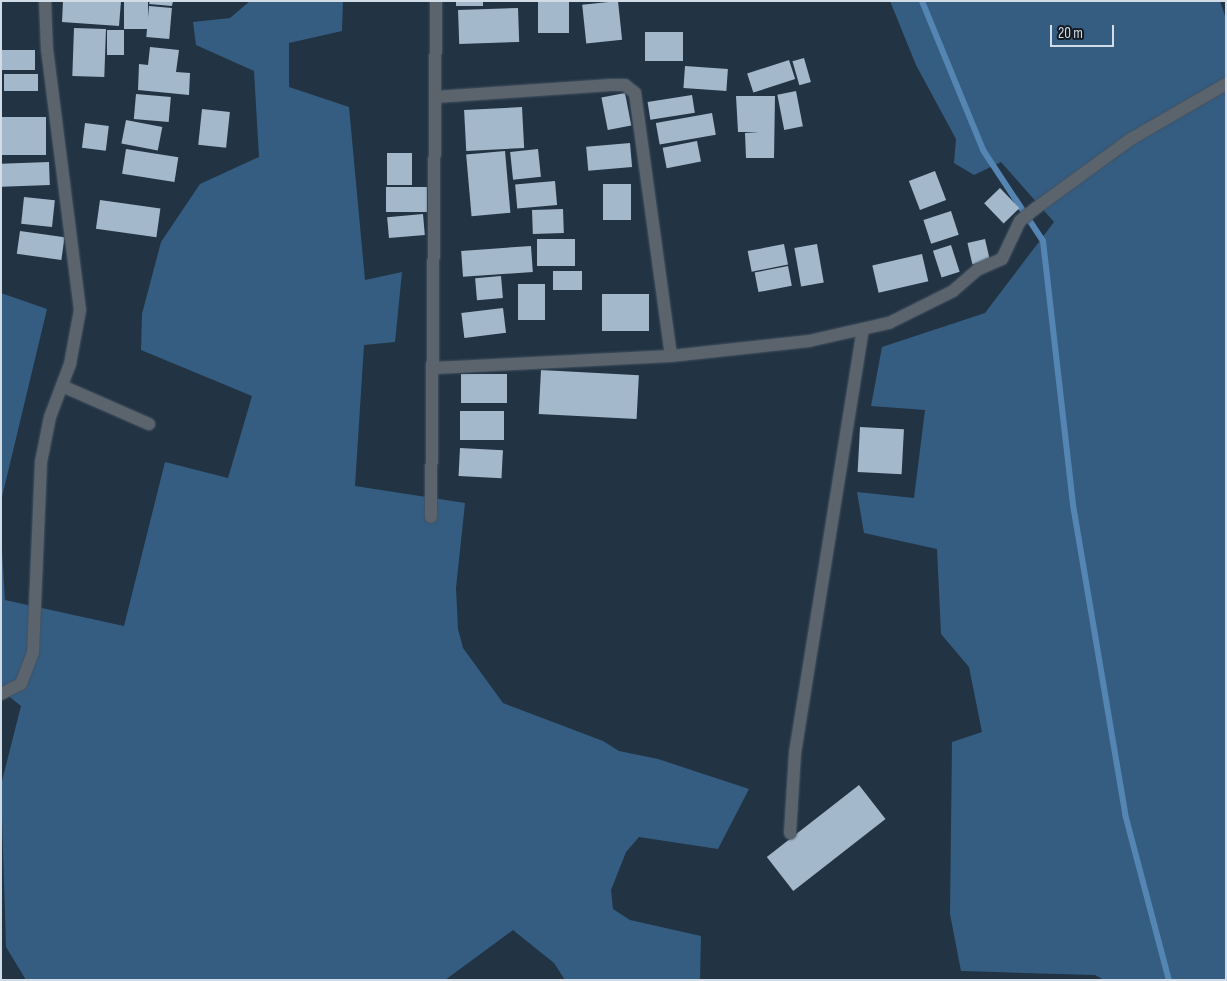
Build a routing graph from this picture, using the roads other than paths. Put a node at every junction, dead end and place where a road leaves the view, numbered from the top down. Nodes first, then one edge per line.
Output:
1 (45, 1) edge
2 (436, 1) edge
3 (1226, 84) edge
4 (435, 97) junction
5 (863, 329) junction
6 (671, 356) junction
7 (435, 368) junction
8 (62, 386) junction
9 (149, 424) dead end
10 (431, 517) dead end
11 (1, 694) edge
12 (790, 833) dead end

1 - 8 street
2 - 4 street
3 - 5 street
4 - 6 street
4 - 7 street
5 - 6 street
5 - 12 street
6 - 7 street
7 - 10 street
8 - 9 street
8 - 11 street

